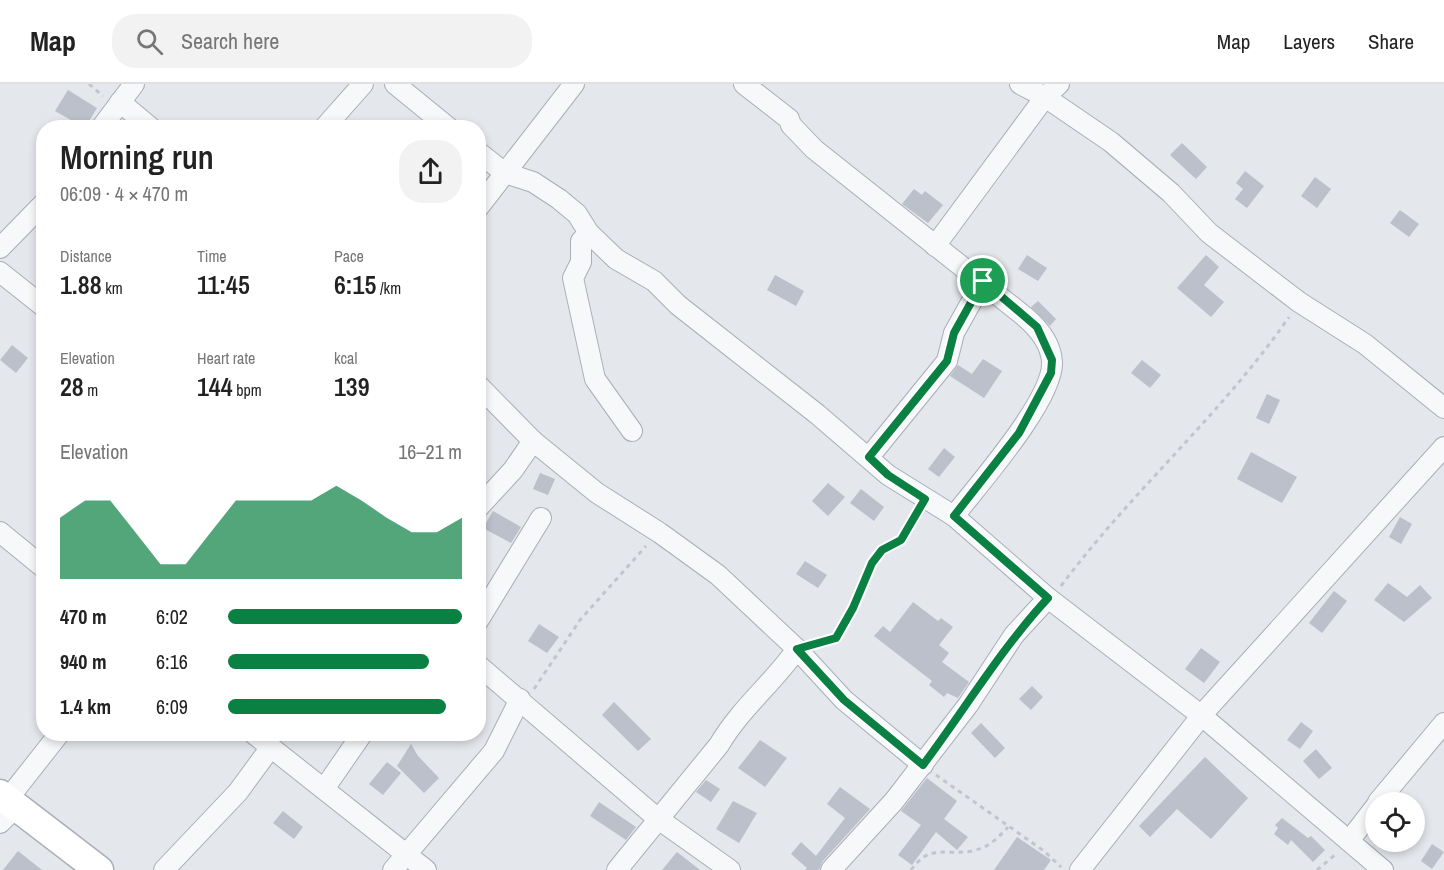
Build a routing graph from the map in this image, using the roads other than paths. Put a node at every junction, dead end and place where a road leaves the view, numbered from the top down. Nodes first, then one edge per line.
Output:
1 (134, 84) edge
2 (363, 84) edge
3 (395, 84) edge
4 (574, 84) edge
5 (744, 84) edge
6 (1020, 84) edge
7 (1052, 91) edge
8 (120, 102) junction
9 (107, 120) edge
10 (141, 120) edge
11 (331, 120) edge
12 (439, 120) edge
13 (486, 158) edge
14 (505, 173) junction
15 (486, 197) edge
16 (36, 211) edge
17 (590, 233) junction
18 (935, 246) junction
19 (0, 248) edge
20 (0, 272) edge
21 (983, 281) junction
22 (36, 301) edge
23 (486, 391) edge
24 (1444, 408) edge
25 (632, 431) dead end
26 (532, 441) junction
27 (1444, 447) edge
28 (869, 457) junction
29 (486, 499) edge
30 (954, 516) junction
31 (541, 518) dead end
32 (0, 532) edge
33 (36, 561) edge
34 (1050, 599) junction
35 (486, 608) edge
36 (797, 649) junction
37 (486, 671) edge
38 (523, 701) junction
39 (1202, 716) junction
40 (1444, 723) edge
41 (54, 741) edge
42 (263, 741) edge
43 (357, 741) edge
44 (271, 747) junction
45 (923, 765) junction
46 (324, 789) junction
47 (1387, 792) edge
48 (6, 806) edge
49 (657, 818) junction
50 (1365, 821) edge
51 (1350, 842) junction
52 (405, 854) junction
53 (99, 870) edge
54 (164, 870) edge
55 (393, 870) edge
56 (426, 870) edge
57 (617, 870) edge
58 (730, 870) edge
59 (831, 870) edge
60 (1080, 870) edge
61 (1383, 870) edge

1 - 8 street
2 - 11 street
3 - 12 street
4 - 14 street
5 - 18 street
6 - 7 street
7 - 18 street
7 - 24 street
8 - 9 street
8 - 10 street
13 - 14 street
14 - 15 street
14 - 17 street
16 - 19 street
17 - 25 street
17 - 28 street
18 - 21 street
20 - 22 street
21 - 28 street
21 - 30 street
23 - 26 street
26 - 29 street
26 - 36 street
27 - 39 street
28 - 30 street
30 - 34 street
31 - 35 street
32 - 33 street
34 - 39 street
34 - 45 street
36 - 45 street
36 - 49 street
37 - 38 street
38 - 49 street
38 - 52 street
39 - 51 street
39 - 60 street
40 - 47 street
41 - 48 street
42 - 44 street
43 - 46 street
44 - 46 street
44 - 54 street
45 - 59 street
46 - 52 street
48 - 53 street
49 - 57 street
49 - 58 street
50 - 51 street
51 - 61 street
52 - 55 street
52 - 56 street

